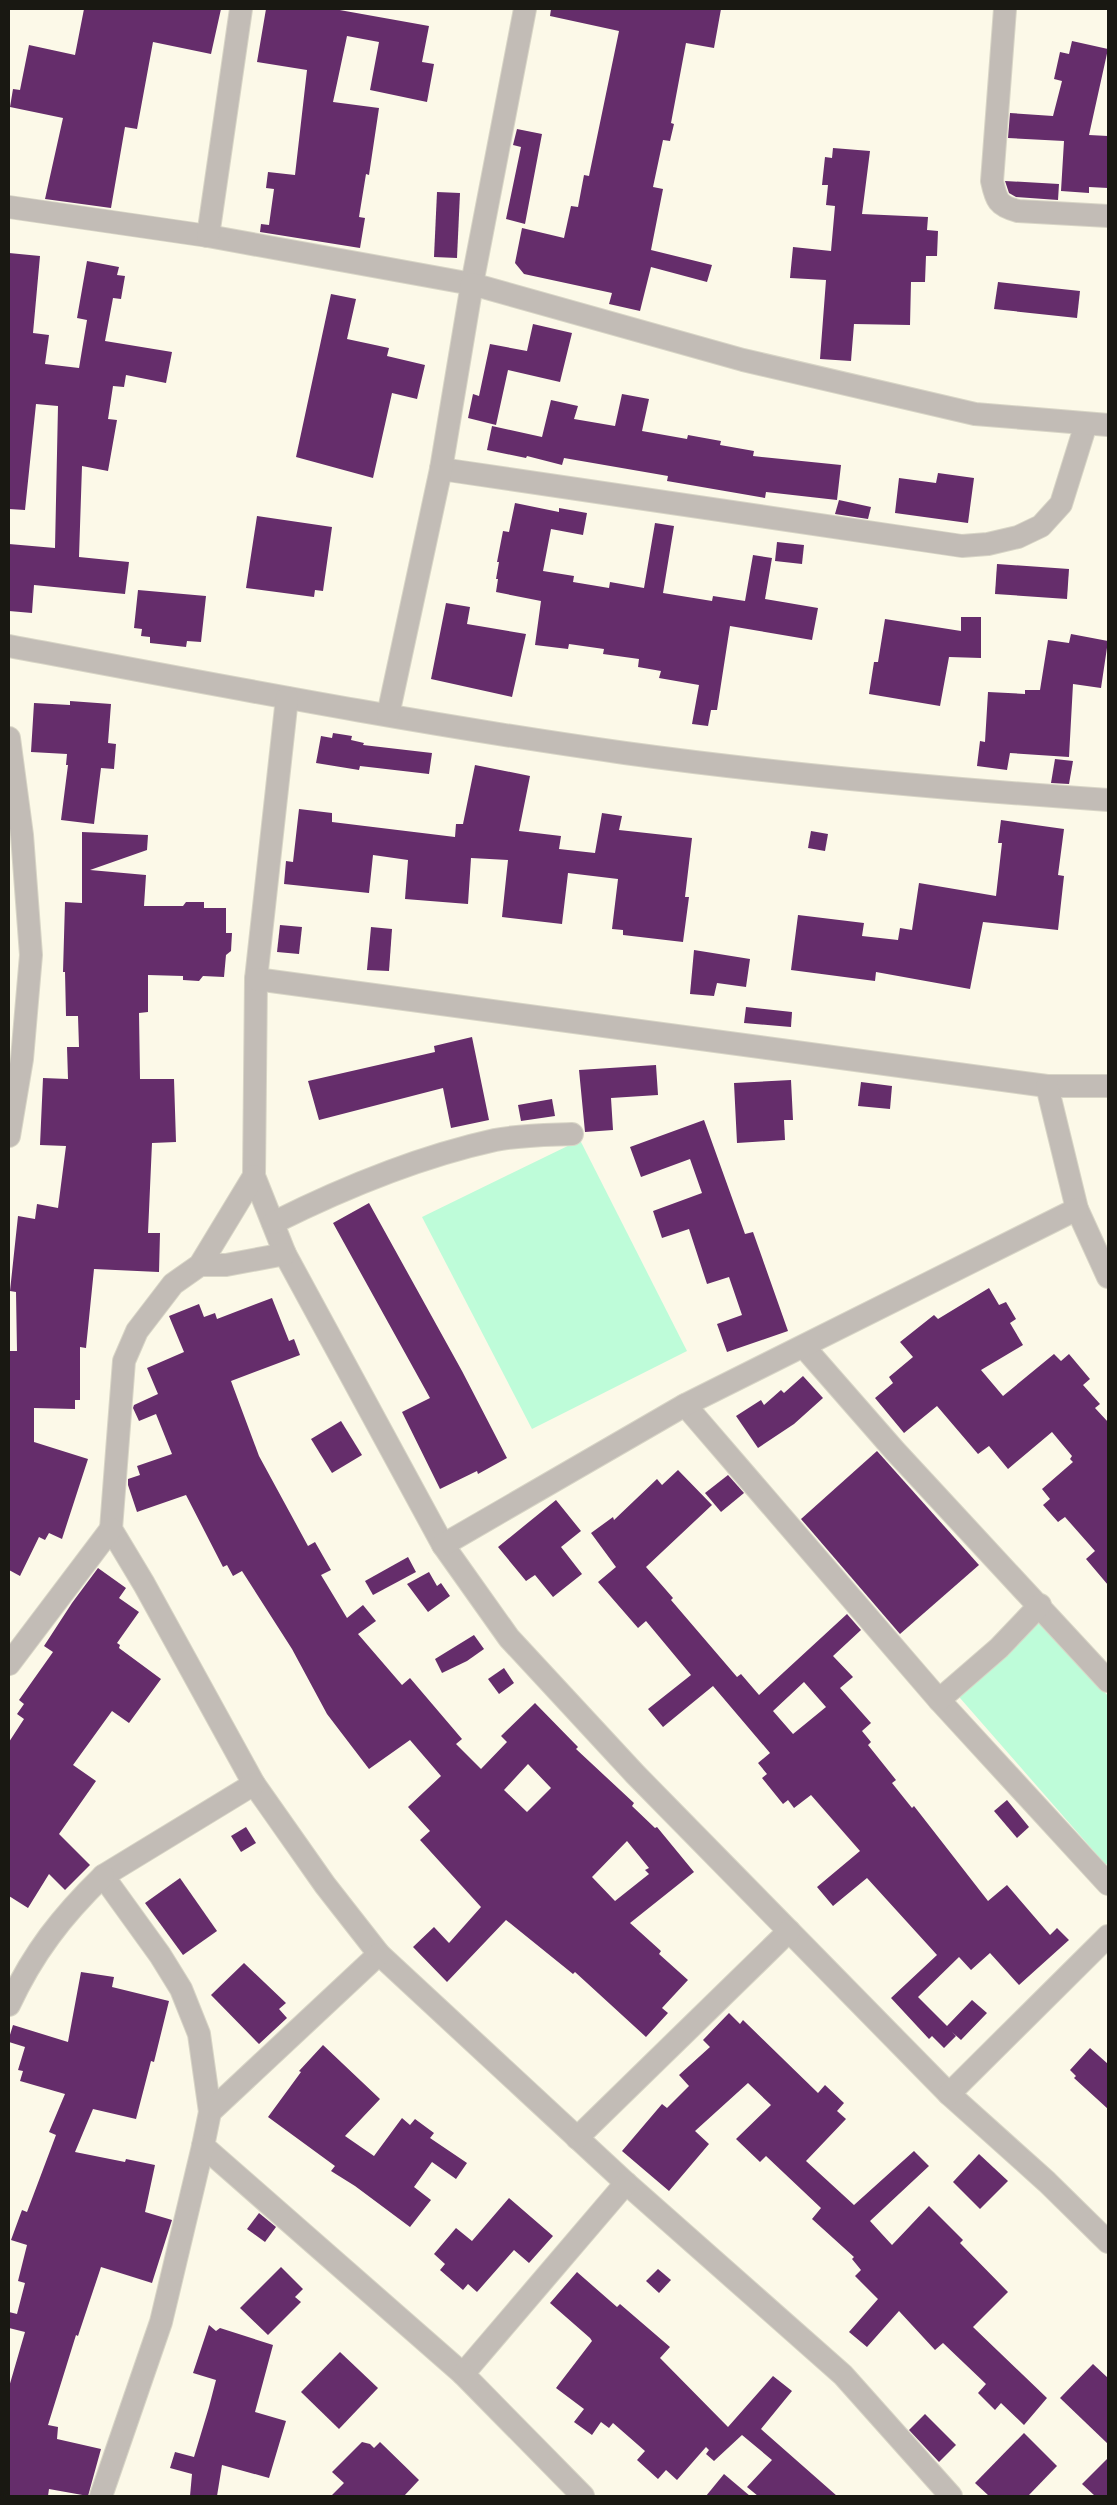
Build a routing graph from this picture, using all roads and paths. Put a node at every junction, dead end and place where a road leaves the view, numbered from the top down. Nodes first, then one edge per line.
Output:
1 (241, 9) edge
2 (524, 9) edge
3 (1005, 9) edge
4 (9, 207) edge
5 (1108, 216) edge
6 (208, 236) junction
7 (472, 284) junction
8 (1086, 424) junction
9 (1108, 425) edge
10 (440, 469) junction
11 (9, 646) edge
12 (287, 698) junction
13 (388, 715) junction
14 (9, 738) edge
15 (1108, 800) edge
16 (16, 836) edge
17 (256, 979) junction
18 (15, 1058) edge
19 (1047, 1086) junction
20 (1108, 1086) edge
21 (572, 1134) dead end
22 (9, 1136) edge
23 (254, 1176) junction
24 (1077, 1209) junction
25 (273, 1223) junction
26 (285, 1254) junction
27 (200, 1265) junction
28 (1108, 1277) edge
29 (804, 1347) junction
30 (685, 1405) junction
31 (110, 1529) junction
32 (443, 1545) junction
33 (1040, 1605) junction
34 (9, 1664) edge
35 (1108, 1681) edge
36 (939, 1700) junction
37 (254, 1784) junction
38 (103, 1876) junction
39 (1108, 1884) edge
40 (790, 1931) junction
41 (1108, 1936) edge
42 (379, 1954) junction
43 (9, 2005) edge
44 (949, 2094) junction
45 (210, 2112) junction
46 (577, 2138) junction
47 (203, 2146) junction
48 (626, 2183) junction
49 (1108, 2242) edge
50 (463, 2374) junction
51 (101, 2496) edge
52 (583, 2496) edge
53 (951, 2496) edge

1 - 6 street
2 - 7 street
3 - 5 street
4 - 6 street
6 - 7 street
7 - 8 street
7 - 10 street
8 - 9 street
8 - 10 street
10 - 13 street
11 - 12 street
12 - 13 street
12 - 17 street
13 - 15 street
14 - 16 street
16 - 18 street
17 - 19 street
17 - 23 street
18 - 22 street
19 - 20 street
19 - 24 street
21 - 25 street
23 - 25 street
23 - 27 street
24 - 28 street
24 - 29 street
25 - 26 street
26 - 27 street
26 - 32 street
27 - 31 street
29 - 30 street
29 - 33 street
30 - 32 street
30 - 36 street
31 - 34 street
31 - 37 street
32 - 40 street
33 - 35 street
33 - 36 street
36 - 39 street
37 - 38 street
37 - 42 street
38 - 43 street
38 - 45 street
40 - 44 street
40 - 46 street
41 - 44 street
42 - 45 street
42 - 46 street
44 - 49 street
45 - 47 street
46 - 48 street
47 - 50 street
47 - 51 street
48 - 50 street
48 - 53 street
50 - 52 street

